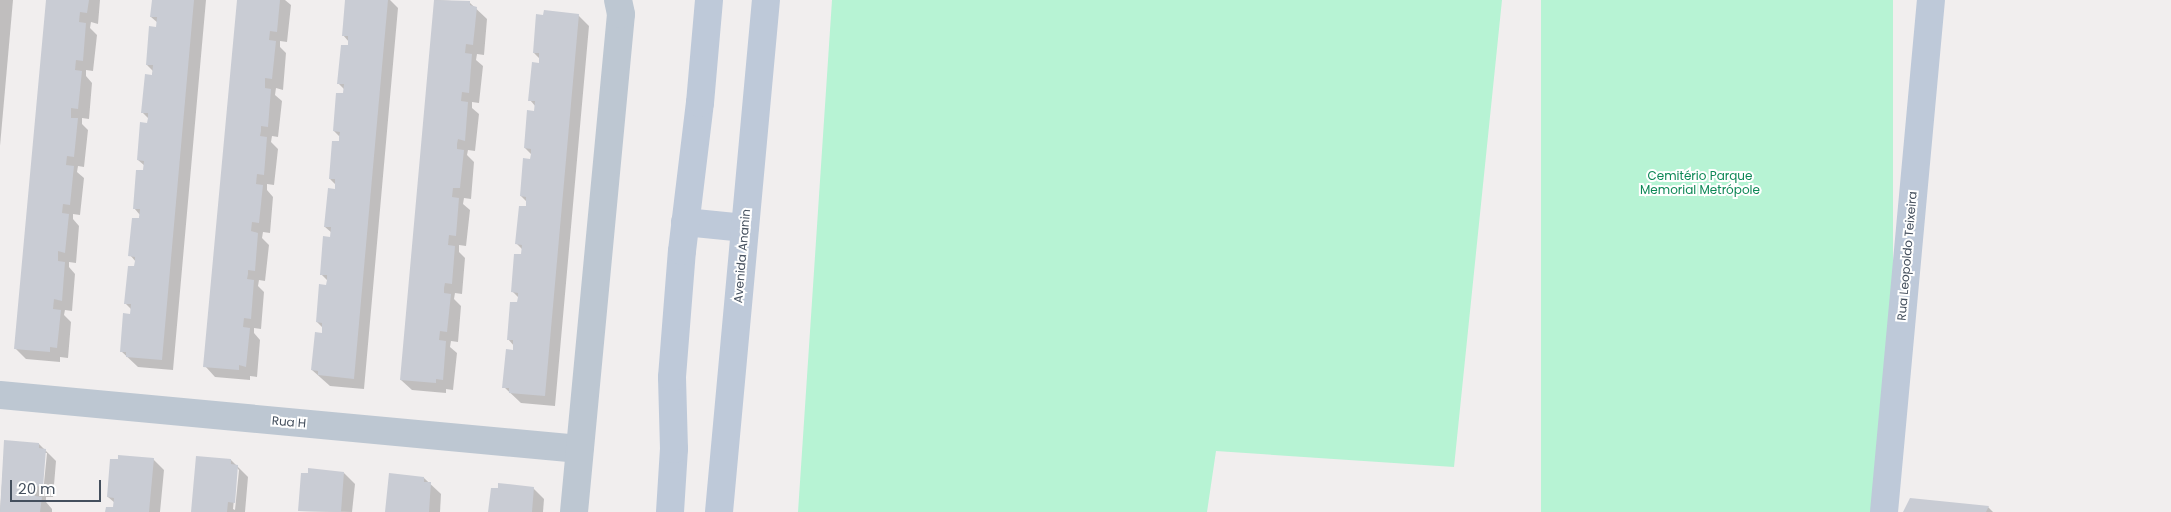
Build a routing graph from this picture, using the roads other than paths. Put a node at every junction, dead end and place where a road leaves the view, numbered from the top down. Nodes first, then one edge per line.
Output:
1 (618, 0) edge
2 (709, 0) edge
3 (766, 0) edge
4 (1930, 0) edge
5 (685, 222) junction
6 (744, 228) junction
7 (0, 395) edge
8 (579, 449) junction
9 (574, 512) edge
10 (670, 512) edge
11 (719, 512) edge
12 (1884, 512) edge

1 - 8 street
2 - 5 main road
3 - 6 main road, Avenida Ananin
4 - 12 main road, Rua Leopoldo Teixeira
5 - 6 main road
5 - 10 main road
6 - 11 main road, Avenida Ananin
7 - 8 street, Rua H
8 - 9 street

